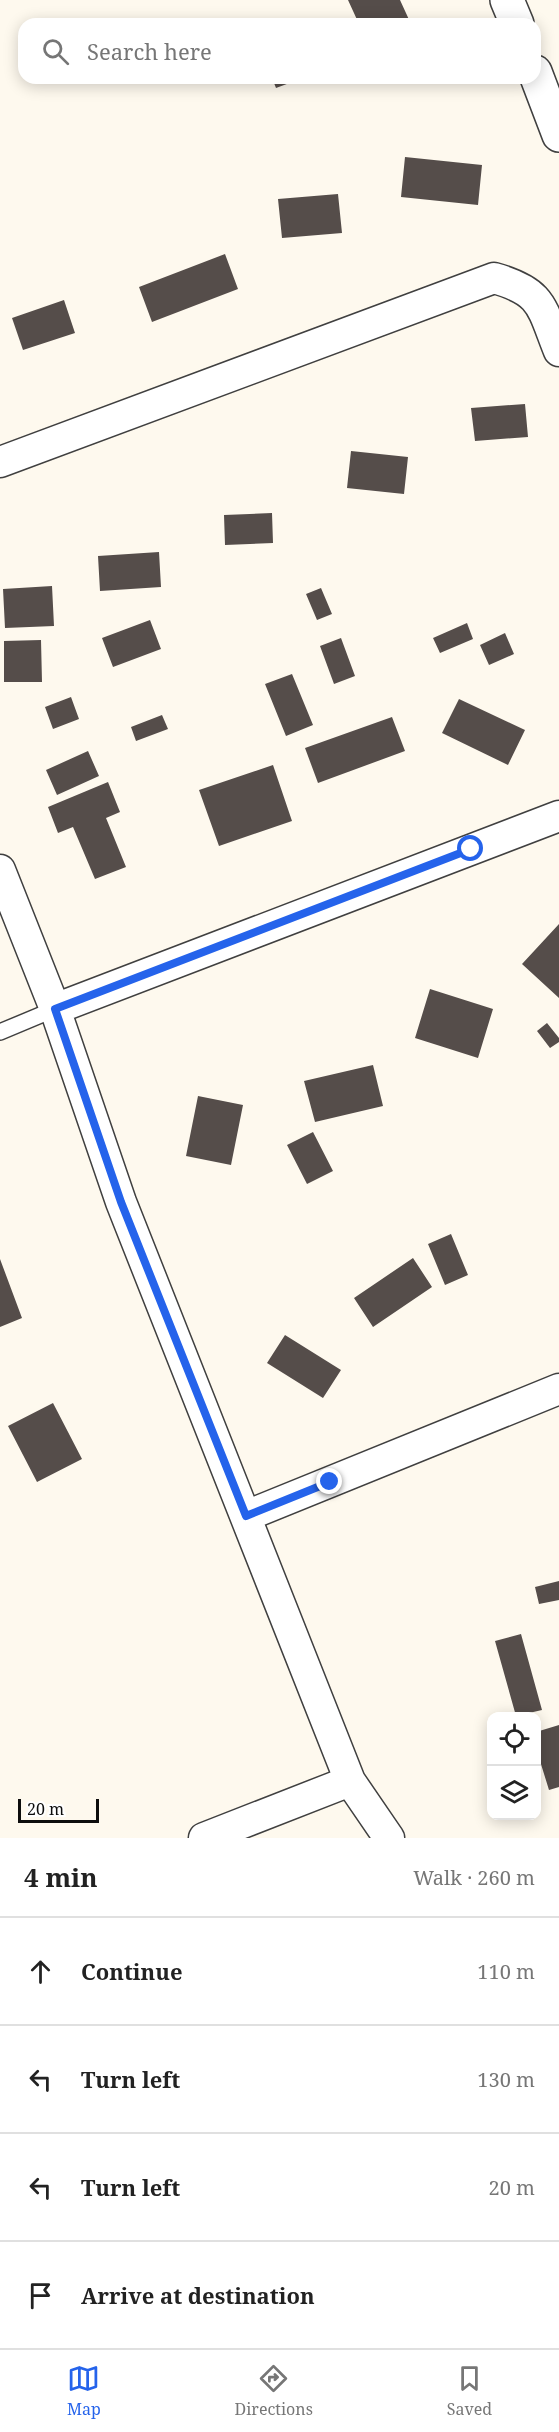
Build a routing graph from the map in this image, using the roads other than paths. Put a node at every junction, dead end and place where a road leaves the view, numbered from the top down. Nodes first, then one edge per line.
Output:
1 (507, 0) edge
2 (514, 18) edge
3 (540, 84) edge
4 (559, 135) edge
5 (559, 351) edge
6 (0, 462) edge
7 (559, 816) edge
8 (0, 870) edge
9 (55, 1009) junction
10 (0, 1032) edge
11 (559, 1389) edge
12 (246, 1516) junction
13 (350, 1781) junction
14 (387, 1837) edge
15 (204, 1838) edge

1 - 2 street
3 - 4 street
5 - 6 street
7 - 9 street
8 - 9 street
9 - 10 lane
9 - 12 street
11 - 12 street
12 - 13 street
13 - 14 street
13 - 15 street

